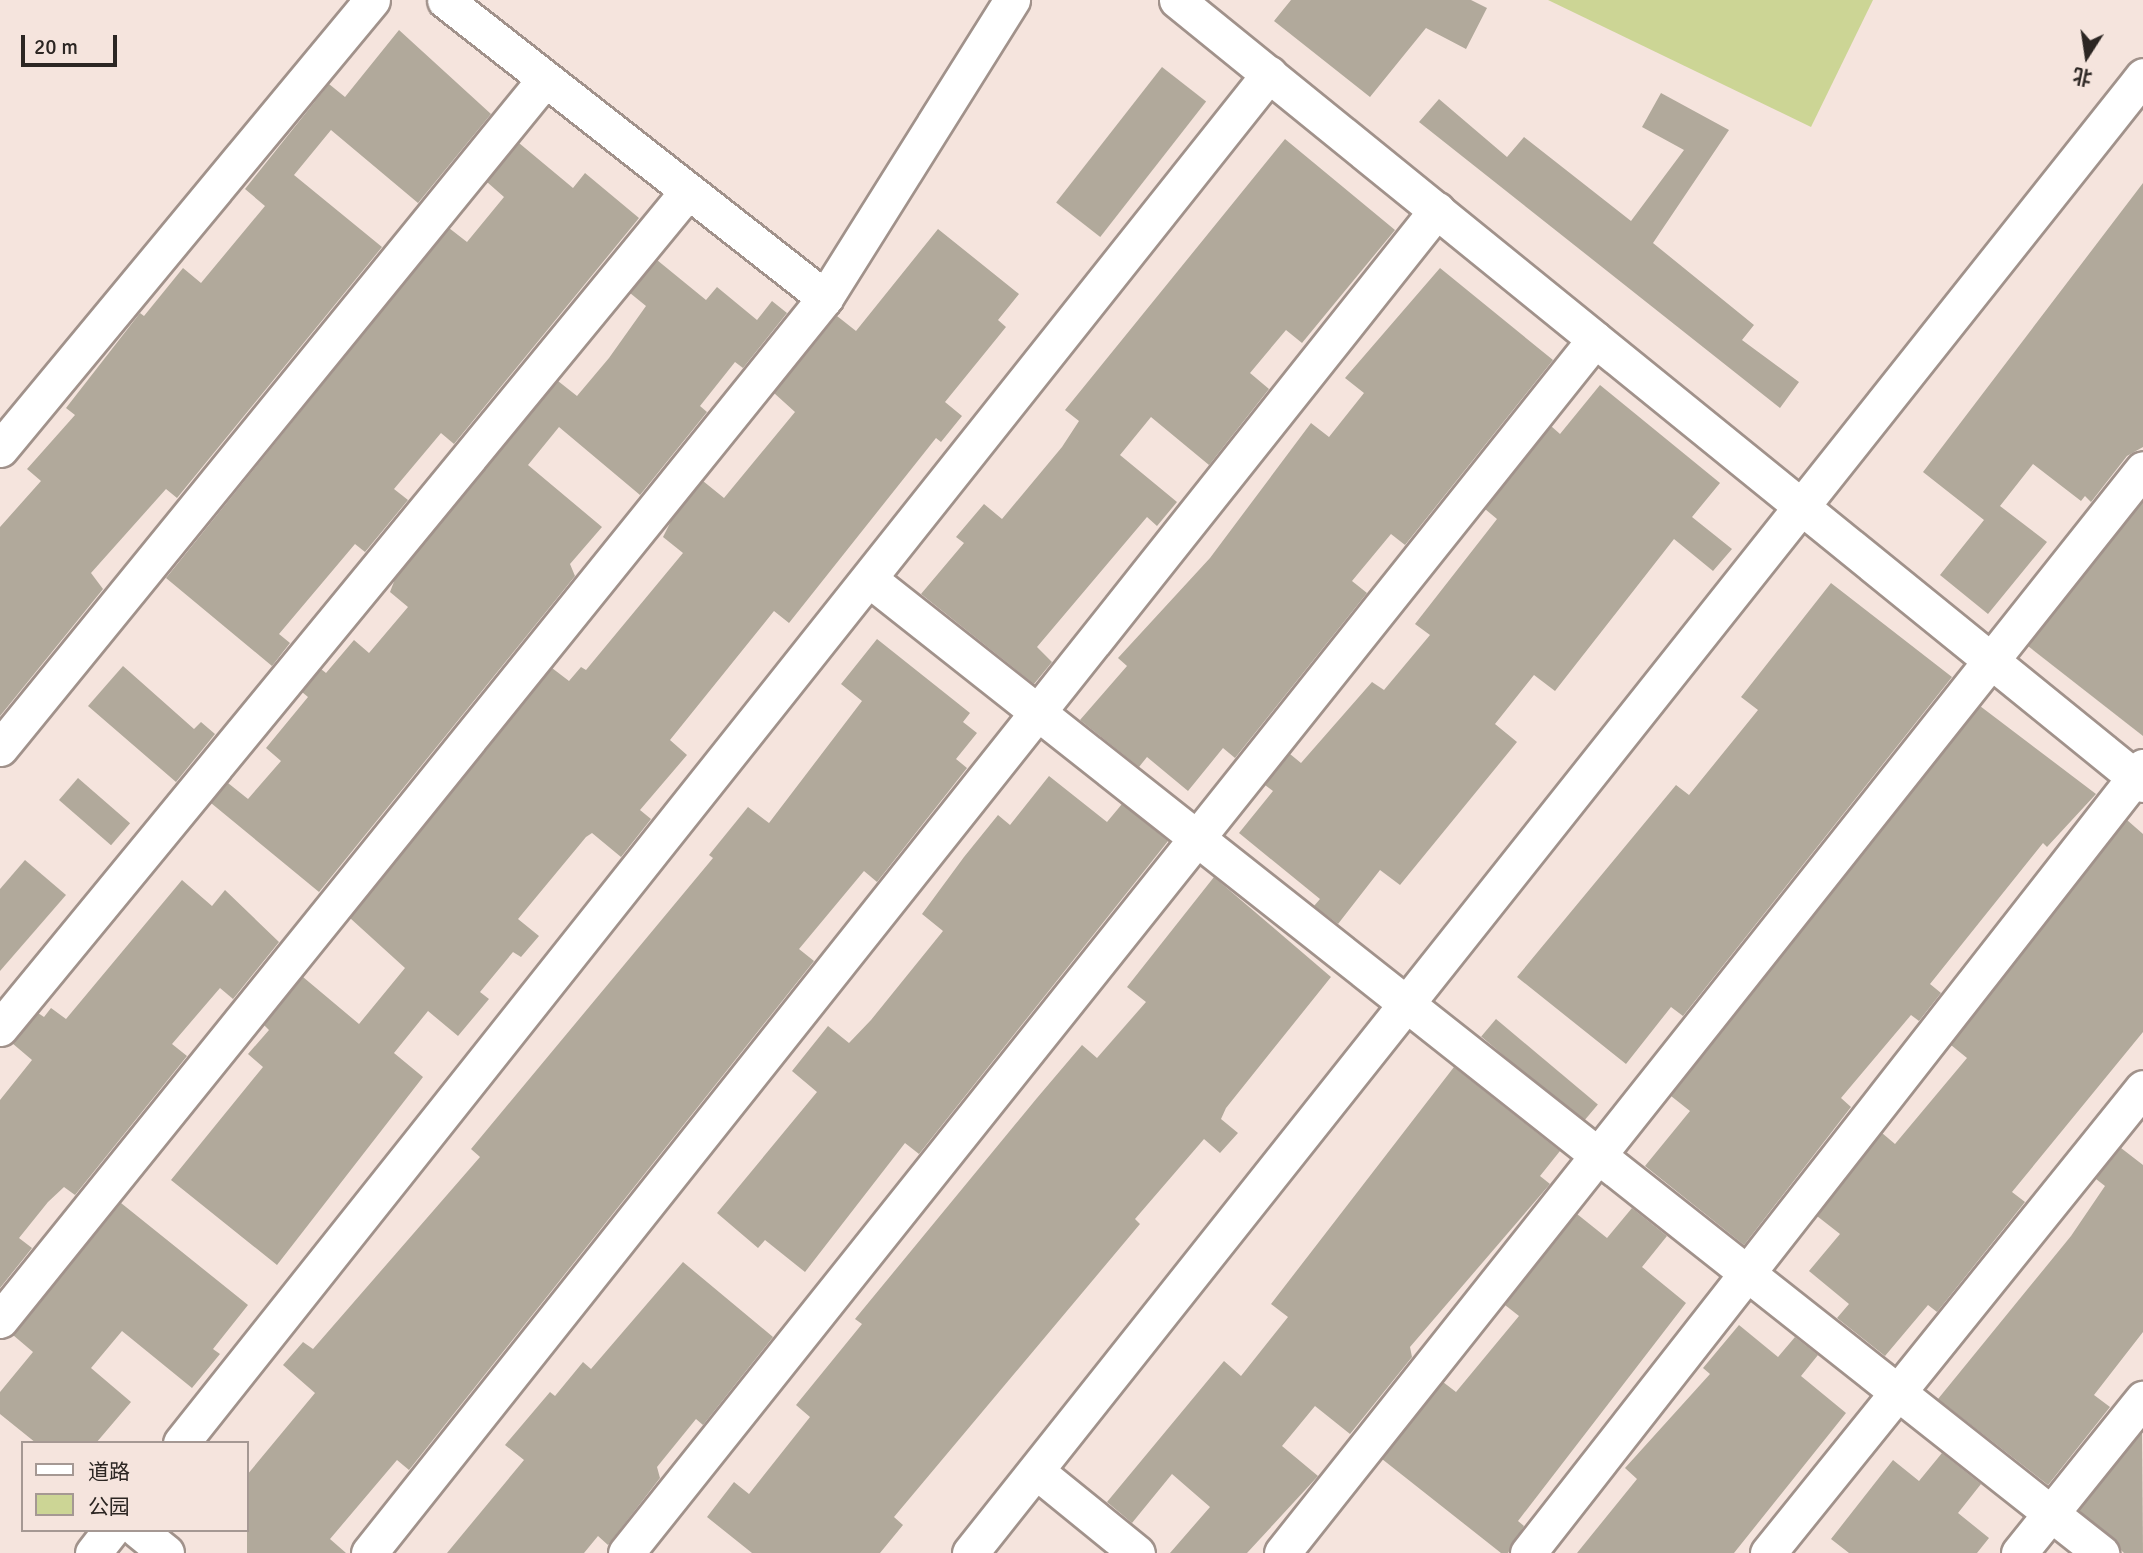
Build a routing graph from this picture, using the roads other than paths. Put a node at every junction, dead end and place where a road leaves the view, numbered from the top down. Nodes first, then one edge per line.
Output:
1 (372, 0) edge
2 (445, 0) edge
3 (1012, 0) edge
4 (1177, 0) edge
5 (1269, 74) junction
6 (2143, 76) edge
7 (545, 79) junction
8 (688, 191) junction
9 (1437, 210) junction
10 (825, 298) junction
11 (1595, 339) junction
12 (0, 449) edge
13 (2143, 469) edge
14 (1798, 504) junction
15 (869, 579) junction
16 (1989, 659) junction
17 (1041, 715) junction
18 (0, 748) edge
19 (2140, 776) edge
20 (1196, 838) junction
21 (1406, 1004) junction
22 (0, 1028) edge
23 (2143, 1088) edge
24 (1597, 1155) junction
25 (1744, 1272) junction
26 (0, 1320) edge
27 (1896, 1392) junction
28 (2143, 1399) edge
29 (183, 1441) edge
30 (1035, 1471) junction
31 (2050, 1513) junction
32 (109, 1532) edge
33 (140, 1532) edge
34 (93, 1553) edge
35 (166, 1553) edge
36 (369, 1553) edge
37 (626, 1553) edge
38 (970, 1553) edge
39 (1137, 1553) edge
40 (1282, 1553) edge
41 (1528, 1553) edge
42 (1768, 1553) edge
43 (2019, 1553) edge
44 (2101, 1553) edge

1 - 12 street
2 - 7 street
3 - 10 street
4 - 5 street
5 - 9 street
5 - 15 street
6 - 14 street
7 - 8 street
7 - 18 street
8 - 10 street
8 - 22 street
9 - 11 street
9 - 17 street
10 - 26 street
11 - 14 street
11 - 20 street
13 - 16 street
14 - 16 street
14 - 21 street
15 - 17 street
15 - 29 street
16 - 19 street
16 - 24 street
17 - 20 street
17 - 36 street
19 - 25 street
20 - 21 street
20 - 37 street
21 - 24 street
21 - 30 street
23 - 27 street
24 - 25 street
24 - 40 street
25 - 27 street
25 - 41 street
27 - 31 street
27 - 42 street
28 - 31 street
30 - 38 street
30 - 39 street
31 - 43 street
31 - 44 street
32 - 34 street
33 - 35 street

